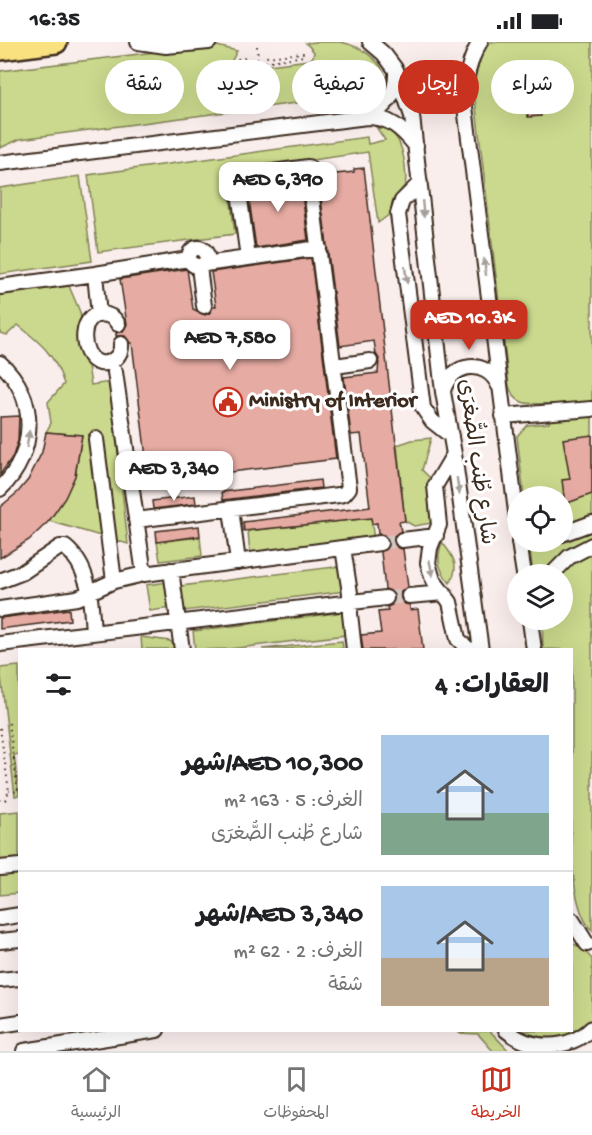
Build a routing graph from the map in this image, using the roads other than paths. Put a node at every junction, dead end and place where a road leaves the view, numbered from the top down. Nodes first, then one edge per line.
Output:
1 (56, 42) edge
2 (138, 42) edge
3 (209, 42) edge
4 (370, 42) edge
5 (480, 42) edge
6 (0, 49) edge
7 (396, 70) junction
8 (367, 117) junction
9 (416, 146) junction
10 (0, 163) edge
11 (420, 183) junction
12 (319, 248) junction
13 (248, 258) junction
14 (198, 263) junction
15 (95, 274) junction
16 (0, 286) edge
17 (204, 306) dead end
18 (99, 315) junction
19 (118, 324) dead end
20 (122, 344) dead end
21 (370, 361) dead end
22 (0, 363) edge
23 (335, 366) junction
24 (115, 372) dead end
25 (500, 388) junction
26 (443, 392) junction
27 (592, 409) edge
28 (503, 416) junction
29 (451, 436) junction
30 (96, 439) dead end
31 (454, 454) junction
32 (512, 486) edge
33 (0, 489) edge
34 (231, 509) junction
35 (136, 520) junction
36 (592, 523) edge
37 (573, 530) edge
38 (436, 536) junction
39 (402, 540) tunnel mouth
40 (380, 543) tunnel mouth
41 (592, 545) edge
42 (343, 548) junction
43 (238, 562) junction
44 (562, 564) edge
45 (171, 570) junction
46 (144, 574) junction
47 (0, 581) edge
48 (114, 581) junction
49 (91, 593) junction
50 (444, 593) junction
51 (409, 596) tunnel mouth
52 (386, 598) tunnel mouth
53 (350, 603) junction
54 (0, 609) edge
55 (178, 623) junction
56 (531, 630) edge
57 (93, 633) junction
58 (0, 644) edge
59 (182, 648) edge
60 (354, 648) edge
61 (467, 648) edge
62 (481, 648) edge
63 (534, 648) edge
64 (18, 866) edge
65 (0, 868) edge
66 (18, 915) edge
67 (0, 918) edge
68 (573, 922) edge
69 (573, 936) edge
70 (18, 939) edge
71 (0, 941) edge
72 (590, 947) edge
73 (18, 978) edge
74 (0, 980) edge
75 (18, 1022) edge
76 (0, 1025) edge
77 (590, 1030) edge
78 (144, 1032) edge
79 (508, 1032) edge
80 (524, 1047) edge
81 (24, 1051) edge
82 (584, 1051) edge

1 - 6 highway
2 - 3 street
4 - 7 street, شارع طُنب الصُّغرَى
25 -> 5 street, شارع طُنب الصُّغرَى
7 - 8 street
7 - 9 street, شارع طُنب الصُّغرَى
8 - 9 street
8 - 10 street
9 - 11 street, شارع طُنب الصُّغرَى
11 -> 26 street, شارع طُنب الصُّغرَى
11 -> 29 street
12 - 13 street
12 - 13 street
12 - 23 street
13 - 14 street
14 - 15 street
14 - 17 street
15 - 16 street
15 - 18 street
18 - 19 street
18 - 20 street
21 - 23 street
33 -> 22 street
23 - 34 street
24 - 35 street
25 - 26 street
25 - 28 street, شارع طُنب الصُّغرَى
26 - 29 street, شارع طُنب الصُّغرَى
27 - 28 street
28 - 32 street, شارع طُنب الصُّغرَى
29 - 31 street, شارع طُنب الصُّغرَى
30 - 48 street
31 - 38 street
31 -> 62 street, شارع طُنب الصُّغرَى
34 - 35 street
34 - 43 street
35 - 46 street
36 - 37 street
38 - 39 street
38 -> 50 street
40 - 42 street
41 - 44 street
42 - 43 street
42 - 53 street
43 - 45 street
45 - 46 street
45 - 55 street
46 - 48 street
47 - 49 street
48 - 49 street
49 - 54 street
49 - 57 street
50 - 51 street
50 - 61 street
52 - 53 street
53 - 55 street
53 - 60 street
55 - 57 street
55 - 59 street
56 - 63 street
57 - 58 street
64 - 65 street
66 - 67 street
68 - 72 street
69 - 72 street
70 - 71 street
73 - 74 street
75 - 76 street
77 - 80 street
77 - 82 street
78 - 81 street
79 - 80 street

